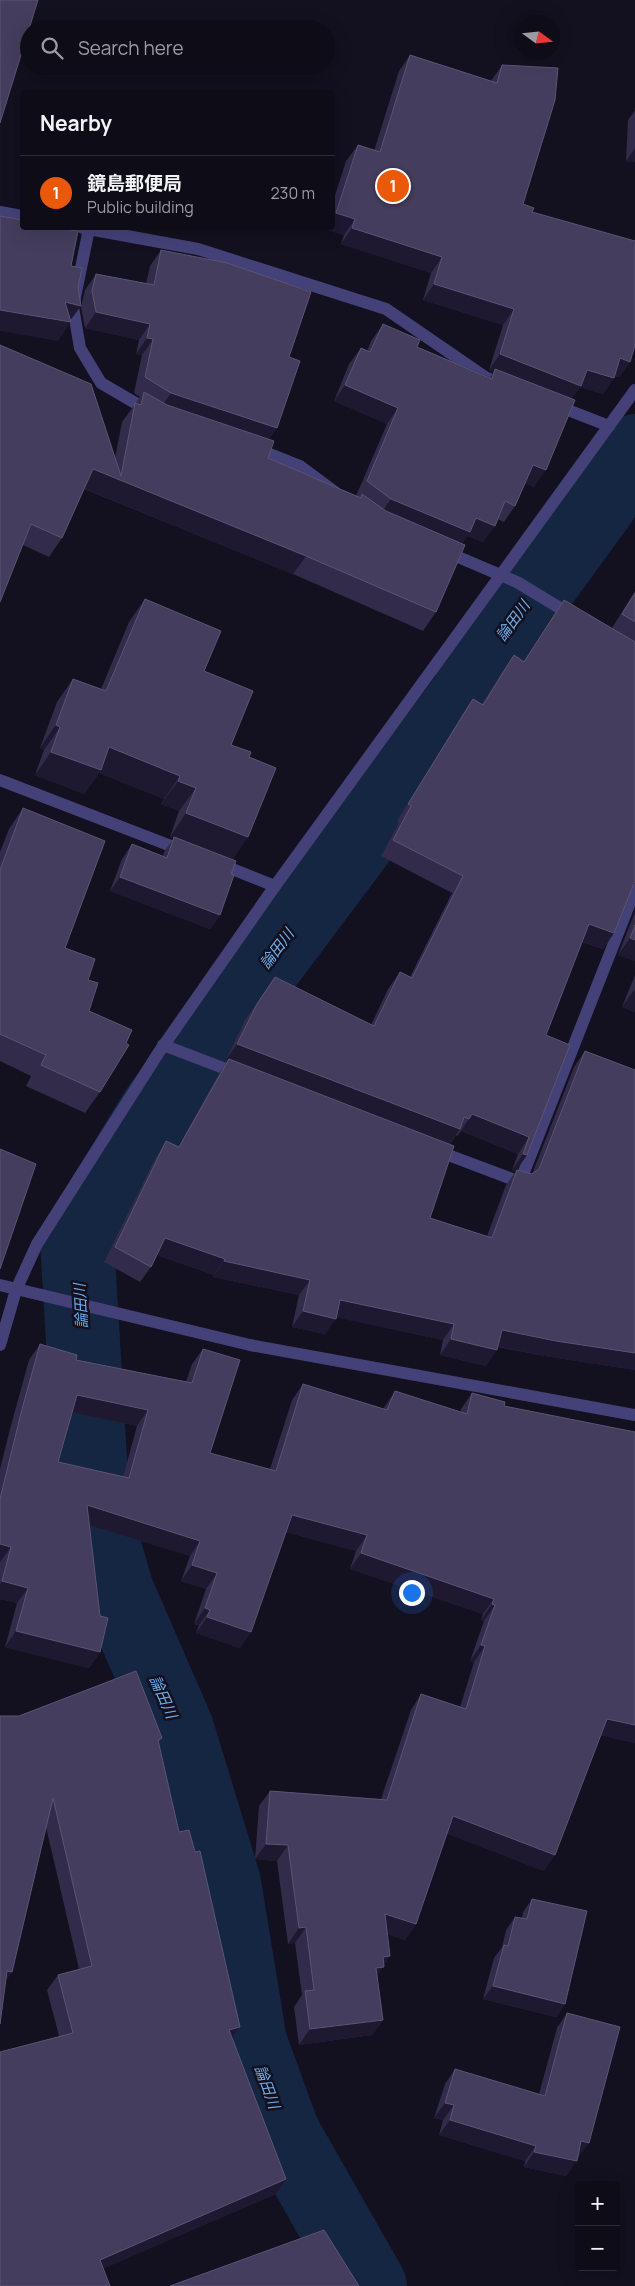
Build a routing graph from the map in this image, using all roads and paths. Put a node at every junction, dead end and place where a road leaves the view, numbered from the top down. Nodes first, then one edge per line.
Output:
1 (0, 212) edge
2 (20, 216) edge
3 (86, 230) edge
4 (97, 230) edge
5 (503, 384) edge
6 (635, 390) edge
7 (547, 401) edge
8 (157, 416) edge
9 (609, 426) junction
10 (244, 444) edge
11 (346, 499) edge
12 (429, 544) edge
13 (500, 574) junction
14 (586, 624) edge
15 (0, 780) edge
16 (275, 886) junction
17 (635, 890) edge
18 (164, 1045) junction
19 (250, 1078) edge
20 (427, 1146) edge
21 (0, 1285) edge
22 (16, 1290) junction
23 (0, 1345) edge
24 (635, 1415) edge

1 - 2 street
3 - 8 street
4 - 5 street
6 - 9 street
7 - 9 street
9 - 13 street
10 - 11 street
12 - 13 street
13 - 14 street
13 - 16 street
15 - 16 street
16 - 18 street
17 - 20 street
18 - 19 street
18 - 22 street
21 - 22 street
22 - 23 street
22 - 24 street

